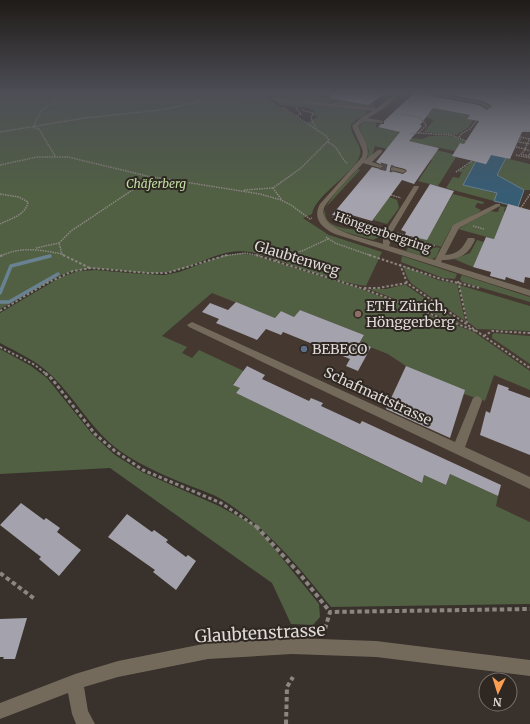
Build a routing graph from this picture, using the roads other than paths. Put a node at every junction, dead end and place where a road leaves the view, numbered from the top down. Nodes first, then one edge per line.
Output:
1 (355, 127) edge
2 (380, 151) dead end
3 (364, 162) junction
4 (380, 166) tunnel mouth
5 (393, 169) tunnel mouth
6 (403, 171) dead end
7 (416, 187) dead end
8 (498, 206) dead end
9 (336, 218) dead end
10 (388, 233) junction
11 (471, 240) dead end
12 (385, 247) junction
13 (438, 261) junction
14 (530, 293) edge
15 (192, 325) dead end
16 (477, 400) dead end
17 (458, 450) junction
18 (530, 483) edge
19 (530, 668) edge
20 (75, 682) junction
21 (0, 711) edge
22 (86, 724) edge

1 - 3 street
2 - 3 street, Hönggerbergring
3 - 4 street
3 - 12 street, Hönggerbergring
5 - 6 street
7 - 10 street
8 - 13 street
9 - 10 street
10 - 12 street
11 - 13 street
12 - 13 street, Hönggerbergring
13 - 14 street, Hönggerbergring
15 - 17 street, Schafmattstrasse
16 - 17 street
17 - 18 street, Schafmattstrasse
19 - 20 street, Glaubtenstrasse
20 - 21 street, Glaubtenstrasse
20 - 22 street

